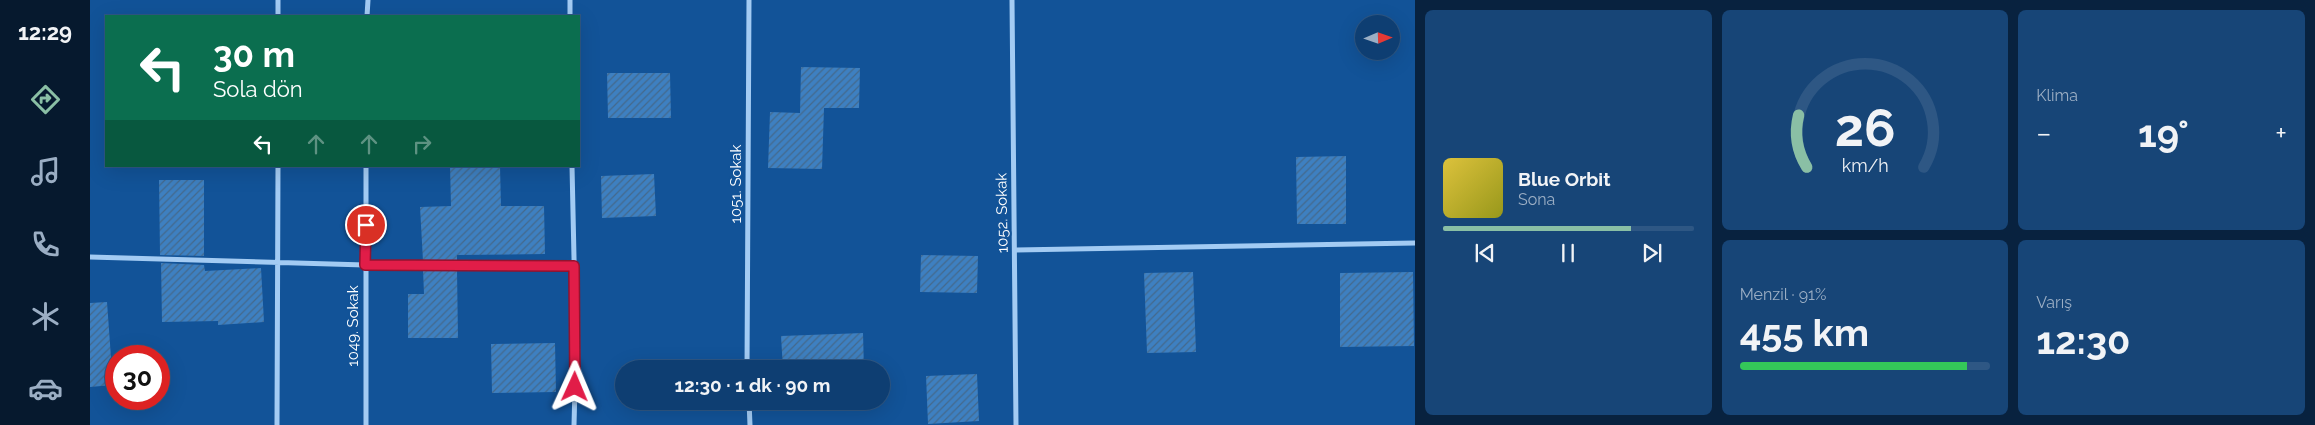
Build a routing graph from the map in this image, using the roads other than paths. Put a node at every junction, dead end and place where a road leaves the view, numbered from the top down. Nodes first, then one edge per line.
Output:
1 (278, 0) edge
2 (368, 0) edge
3 (570, 0) edge
4 (749, 0) edge
5 (1012, 0) edge
6 (278, 15) edge
7 (367, 15) edge
8 (570, 15) edge
9 (278, 167) edge
10 (366, 167) edge
11 (572, 167) edge
12 (1415, 243) edge
13 (1015, 250) junction
14 (90, 257) edge
15 (278, 261) junction
16 (365, 265) junction
17 (574, 266) junction
18 (747, 360) edge
19 (749, 410) edge
20 (277, 425) edge
21 (366, 425) edge
22 (574, 425) edge
23 (750, 425) edge
24 (1016, 425) edge

1 - 6 street
2 - 7 street
3 - 8 street
4 - 18 street, 1051. Sokak
5 - 13 street, 1052. Sokak
9 - 15 street
10 - 16 street, 1049. Sokak
11 - 17 street
12 - 13 street
13 - 24 street, 1052. Sokak
14 - 15 street
15 - 16 street
15 - 20 street
16 - 17 street
16 - 21 street, 1049. Sokak
17 - 22 street
19 - 23 street

